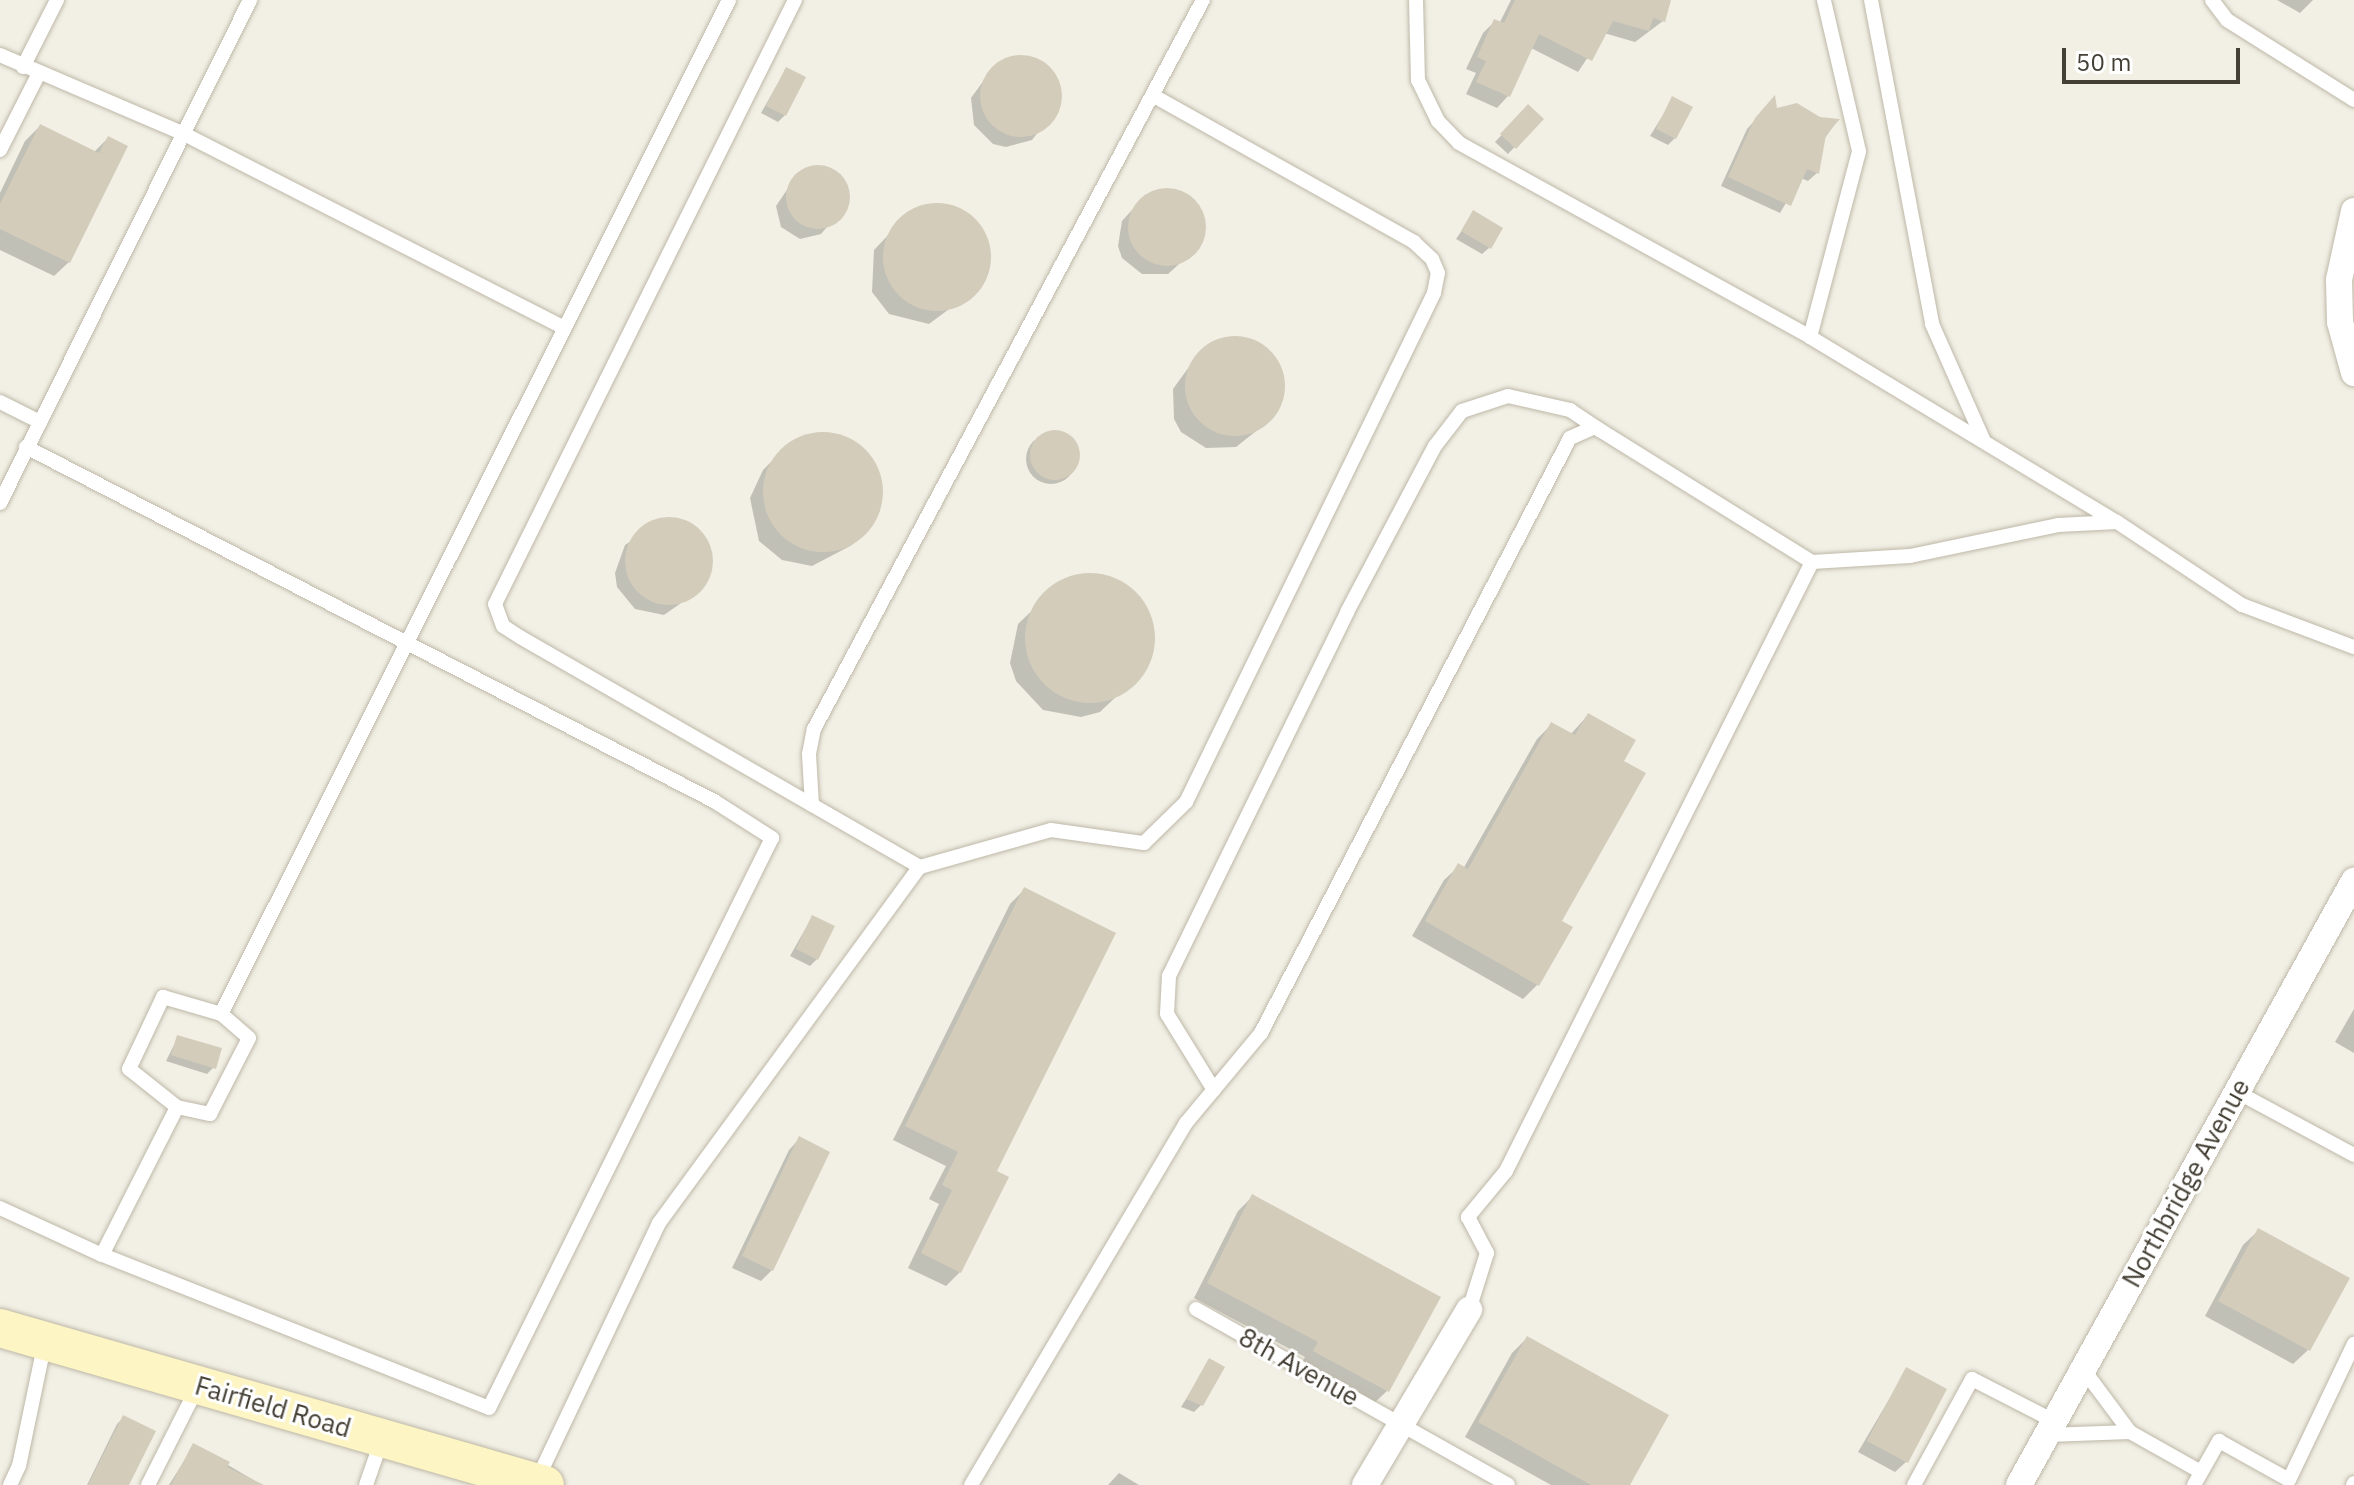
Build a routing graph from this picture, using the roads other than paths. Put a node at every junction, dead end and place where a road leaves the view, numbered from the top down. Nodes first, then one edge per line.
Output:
1 (57, 0) edge
2 (250, 0) edge
3 (729, 0) edge
4 (795, 0) edge
5 (1203, 0) edge
6 (1416, 0) edge
7 (1824, 0) edge
8 (1871, 0) edge
9 (2212, 0) edge
10 (0, 55) edge
11 (23, 67) junction
12 (38, 75) junction
13 (1152, 95) junction
14 (2354, 100) edge
15 (182, 133) junction
16 (0, 150) edge
17 (2354, 211) edge
18 (564, 328) junction
19 (1810, 337) junction
20 (2354, 373) edge
21 (0, 402) edge
22 (40, 422) junction
23 (1600, 430) junction
24 (1983, 439) junction
25 (26, 447) junction
26 (0, 503) edge
27 (2117, 522) junction
28 (1812, 562) junction
29 (406, 642) junction
30 (2354, 647) edge
31 (812, 805) junction
32 (920, 867) junction
33 (2350, 896) edge
34 (221, 1014) junction
35 (1214, 1090) junction
36 (2237, 1092) junction
37 (177, 1107) junction
38 (2354, 1155) edge
39 (0, 1208) edge
40 (102, 1255) junction
41 (1196, 1309) dead end
42 (1469, 1310) joint
43 (0, 1328) edge
44 (45, 1341) junction
45 (2354, 1344) edge
46 (2083, 1369) junction
47 (199, 1385) junction
48 (1402, 1425) junction
49 (2050, 1428) junction
50 (2130, 1432) junction
51 (382, 1438) junction
52 (2198, 1478) edge
53 (540, 1484) edge
54 (10, 1485) edge
55 (148, 1485) edge
56 (366, 1485) edge
57 (971, 1485) edge
58 (1365, 1485) edge
59 (1508, 1485) edge
60 (1914, 1485) edge
61 (2019, 1485) edge

1 - 11 lane
2 - 15 lane
3 - 18 lane
4 - 31 lane
5 - 13 lane
6 - 19 lane
7 - 19 lane
8 - 24 lane
9 - 14 lane
10 - 11 lane
11 - 12 lane
12 - 15 lane
12 - 16 lane
13 - 31 lane
13 - 32 lane
15 - 18 lane
15 - 22 lane
17 - 20 street
18 - 29 lane
19 - 24 lane
21 - 22 lane
22 - 25 lane
23 - 28 lane
23 - 35 lane
23 - 35 lane
24 - 27 lane
25 - 26 lane
25 - 29 lane
27 - 28 lane
27 - 30 lane
28 - 42 lane
29 - 34 lane
29 - 40 lane
31 - 32 lane
32 - 53 lane
33 - 36 street, Northbridge Avenue
34 - 37 lane
34 - 37 lane
35 - 57 lane
36 - 38 lane
36 - 46 street, Northbridge Avenue
37 - 40 lane
39 - 40 lane
41 - 48 lane, 8th Avenue
42 - 48 street
43 - 44 street, Fairfield Road
44 - 47 street, Fairfield Road
44 - 54 lane
45 - 52 lane
46 - 49 street, Northbridge Avenue
46 - 50 lane
47 - 51 street, Fairfield Road
47 - 55 lane
48 - 58 street
48 - 59 lane, 8th Avenue
49 - 50 lane
49 - 60 lane
49 - 61 street, Northbridge Avenue
50 - 52 lane
51 - 53 street, Fairfield Road
51 - 56 lane

